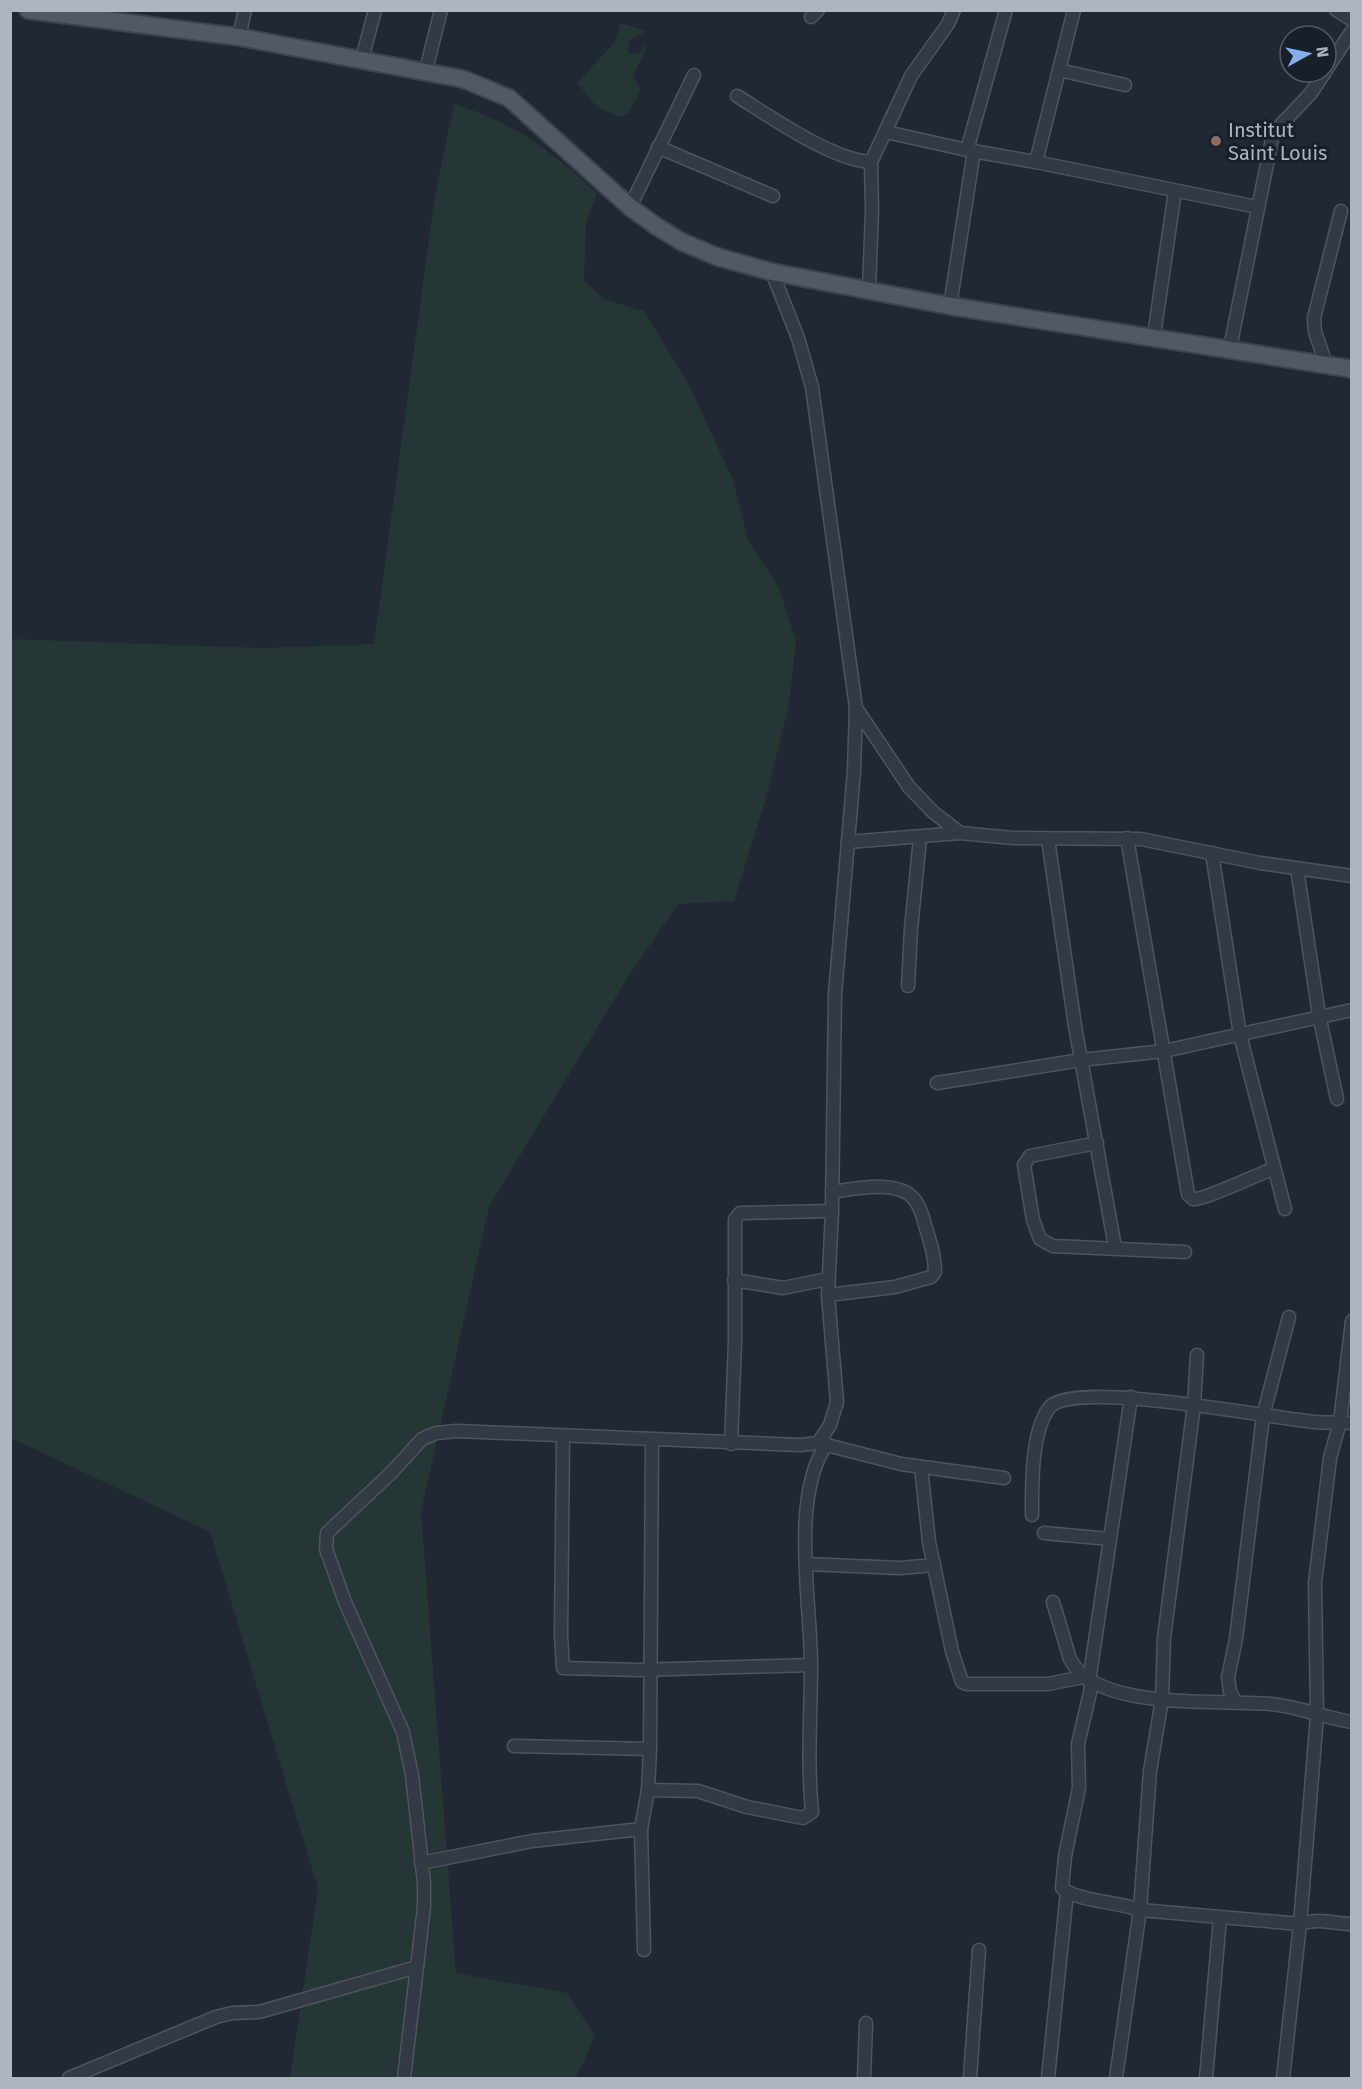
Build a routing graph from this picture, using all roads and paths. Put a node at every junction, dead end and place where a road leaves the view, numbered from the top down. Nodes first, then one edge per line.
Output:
1 (28, 10) edge
2 (245, 10) edge
3 (375, 10) edge
4 (441, 10) edge
5 (954, 10) edge
6 (1006, 10) edge
7 (1074, 10) edge
8 (1336, 10) edge
9 (1352, 20) edge
10 (1352, 30) edge
11 (239, 37) junction
12 (1338, 51) edge
13 (362, 59) junction
14 (426, 70) junction
15 (1059, 70) junction
16 (694, 75) dead end
17 (1317, 84) edge
18 (1125, 85) dead end
19 (737, 96) dead end
20 (886, 132) junction
21 (658, 147) junction
22 (971, 151) junction
23 (871, 162) junction
24 (1036, 162) junction
25 (1175, 191) junction
26 (773, 196) dead end
27 (630, 207) junction
28 (1257, 207) junction
29 (1341, 211) dead end
30 (772, 272) junction
31 (869, 290) junction
32 (950, 306) junction
33 (1154, 336) junction
34 (1230, 348) junction
35 (1326, 364) junction
36 (1352, 369) edge
37 (856, 708) junction
38 (960, 833) junction
39 (920, 838) junction
40 (1127, 838) junction
41 (1048, 839) junction
42 (848, 842) junction
43 (1212, 853) junction
44 (1297, 868) junction
45 (1352, 876) edge
46 (908, 986) dead end
47 (1352, 1010) edge
48 (1319, 1015) junction
49 (1240, 1035) junction
50 (1164, 1051) junction
51 (1081, 1060) junction
52 (937, 1083) dead end
53 (1337, 1099) dead end
54 (1097, 1143) junction
55 (1273, 1169) junction
56 (832, 1192) junction
57 (1285, 1209) dead end
58 (832, 1211) junction
59 (1115, 1247) junction
60 (1185, 1252) dead end
61 (828, 1279) junction
62 (734, 1280) junction
63 (828, 1295) junction
64 (1289, 1317) dead end
65 (1352, 1321) edge
66 (1197, 1355) dead end
67 (1131, 1397) junction
68 (1194, 1405) junction
69 (1263, 1416) junction
70 (1346, 1423) edge
71 (563, 1437) junction
72 (652, 1441) junction
73 (823, 1443) junction
74 (731, 1444) junction
75 (921, 1467) junction
76 (1004, 1478) dead end
77 (1032, 1515) dead end
78 (1044, 1533) dead end
79 (1110, 1539) junction
80 (806, 1564) junction
81 (934, 1565) junction
82 (1053, 1602) dead end
83 (811, 1665) junction
84 (650, 1670) junction
85 (1088, 1681) junction
86 (1162, 1699) junction
87 (1236, 1702) junction
88 (1317, 1716) junction
89 (1352, 1722) edge
90 (514, 1746) dead end
91 (650, 1749) junction
92 (648, 1790) junction
93 (641, 1829) junction
94 (421, 1863) junction
95 (1067, 1892) junction
96 (1140, 1910) junction
97 (1220, 1918) junction
98 (1300, 1924) junction
99 (1352, 1924) edge
100 (644, 1950) dead end
101 (979, 1950) dead end
102 (417, 1966) junction
103 (866, 2023) dead end
104 (69, 2079) edge
105 (404, 2079) edge
106 (864, 2079) edge
107 (970, 2079) edge
108 (1048, 2079) edge
109 (1116, 2079) edge
110 (1206, 2079) edge
111 (1283, 2079) edge

1 - 11 main road
2 - 11 street
3 - 13 street
4 - 14 street
5 - 20 street
6 - 22 street
7 - 15 street
8 - 9 street
10 - 12 street
11 - 13 main road
13 - 14 main road
14 - 27 main road
15 - 18 street
15 - 24 street
16 - 21 street
17 - 28 street
19 - 23 street
20 - 22 street
20 - 23 street
21 - 26 street
21 - 27 street
22 - 24 street
22 - 32 street
23 - 31 street
24 - 25 street
25 - 28 street
25 - 33 street
27 - 30 main road
28 - 34 street
29 - 35 street
30 - 31 main road
30 - 37 street
31 - 32 main road
32 - 33 main road
33 - 34 main road
34 - 35 main road
35 - 36 main road
37 - 38 street
37 - 42 street
38 - 39 street
38 - 41 street
39 - 42 street
39 - 46 street
40 - 41 street
40 - 43 street
40 - 50 street
41 - 51 street
42 - 56 street
43 - 44 street
43 - 49 street
44 - 45 street
44 - 48 street
47 - 48 street
48 - 49 street
48 - 53 street
49 - 50 street
49 - 55 street
50 - 51 street
50 - 55 street
51 - 52 street
51 - 54 street
54 - 59 street
54 - 59 street
55 - 57 street
56 - 58 street
56 - 63 street
58 - 61 street
58 - 62 street
59 - 60 street
61 - 62 street
61 - 63 street
62 - 74 street
63 - 73 street
64 - 69 street
65 - 70 street
66 - 68 street
67 - 68 street
67 - 77 street
67 - 79 street
68 - 69 street
68 - 86 street
69 - 70 street
69 - 87 street
70 - 88 street
71 - 72 street
71 - 84 street
71 - 94 street
72 - 74 street
72 - 84 street
73 - 74 street
73 - 75 street
73 - 80 street
75 - 76 street
75 - 81 street
78 - 79 street
79 - 85 street
80 - 81 street
80 - 83 street
81 - 85 street
82 - 85 street
83 - 84 street
83 - 92 street
84 - 91 street
85 - 86 street
85 - 95 street
86 - 87 street
86 - 96 street
87 - 88 street
88 - 89 street
88 - 98 street
90 - 91 street
91 - 92 street
92 - 93 street
93 - 94 street
93 - 100 street
94 - 102 street
95 - 96 street
95 - 108 street
96 - 97 street
96 - 109 street
97 - 98 street
97 - 110 street
98 - 99 street
98 - 111 street
101 - 107 street
102 - 104 street
102 - 105 street
103 - 106 street

